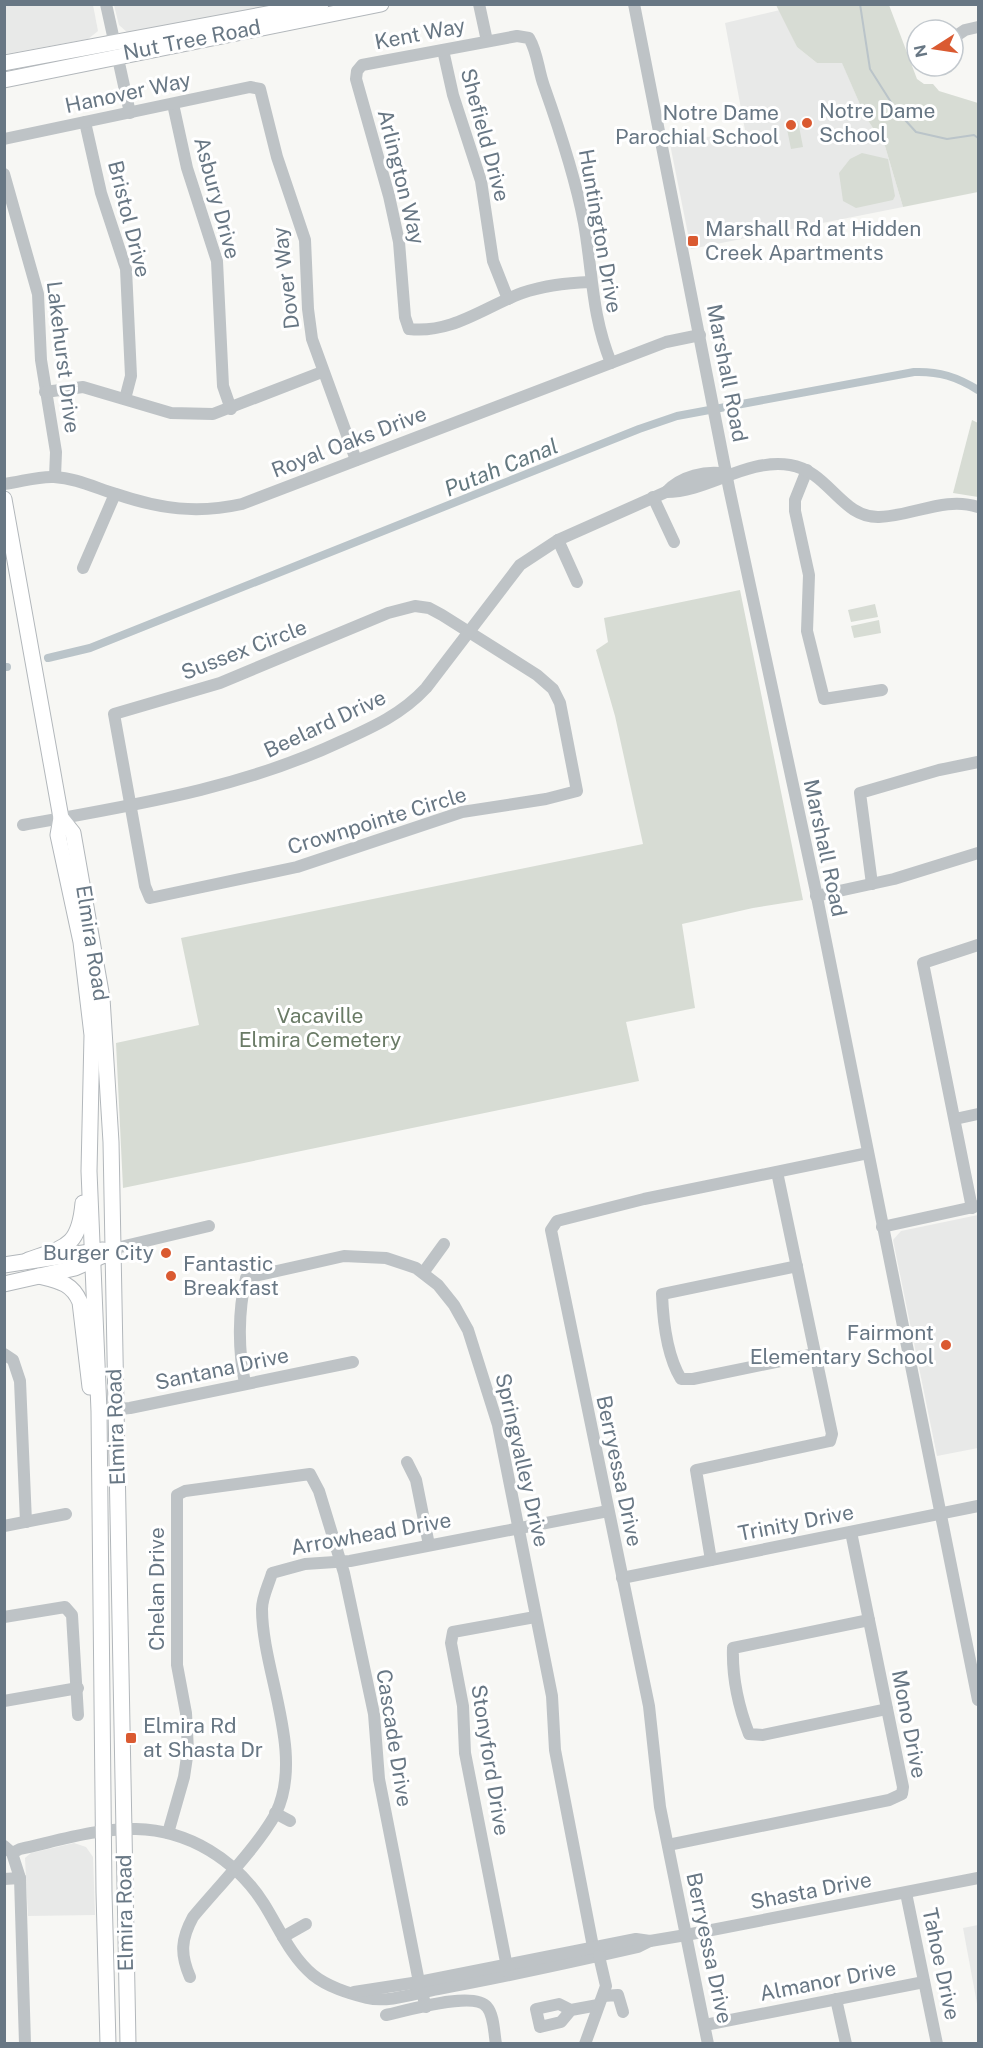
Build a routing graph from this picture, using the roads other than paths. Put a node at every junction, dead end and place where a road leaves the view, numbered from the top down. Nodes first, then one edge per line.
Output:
1 (106, 4) edge
2 (321, 4) edge
3 (381, 4) edge
4 (479, 4) edge
5 (634, 4) edge
6 (529, 38) joint
7 (487, 41) junction
8 (116, 50) junction
9 (443, 50) junction
10 (4, 63) edge
11 (357, 71) joint
12 (4, 80) edge
13 (260, 90) joint
14 (173, 104) junction
15 (130, 112) junction
16 (86, 122) junction
17 (4, 139) edge
18 (4, 174) edge
19 (590, 282) junction
20 (507, 299) junction
21 (700, 335) junction
22 (611, 363) junction
23 (322, 372) junction
24 (45, 392) junction
25 (125, 399) junction
26 (231, 409) junction
27 (356, 460) junction
28 (807, 470) junction
29 (727, 474) junction
30 (55, 477) junction
31 (4, 484) edge
32 (115, 494) junction
33 (654, 497) junction
34 (4, 499) edge
35 (978, 507) edge
36 (558, 540) junction
37 (674, 543) dead end
38 (83, 568) dead end
39 (578, 582) dead end
40 (468, 632) junction
41 (882, 690) dead end
42 (978, 762) edge
43 (129, 805) junction
44 (61, 818) junction
45 (23, 825) dead end
46 (978, 854) edge
47 (872, 884) junction
48 (816, 896) junction
49 (978, 945) edge
50 (978, 1114) edge
51 (955, 1119) junction
52 (868, 1153) junction
53 (89, 1171) junction
54 (777, 1172) junction
55 (975, 1207) edge
56 (209, 1226) dead end
57 (882, 1227) junction
58 (444, 1244) dead end
59 (112, 1250) junction
60 (93, 1256) junction
61 (28, 1260) junction
62 (4, 1265) edge
63 (797, 1266) junction
64 (423, 1273) junction
65 (39, 1276) junction
66 (4, 1284) edge
67 (4, 1354) edge
68 (815, 1354) junction
69 (353, 1362) dead end
70 (245, 1383) junction
71 (115, 1410) junction
72 (99, 1417) junction
73 (407, 1462) dead end
74 (319, 1491) joint
75 (978, 1506) edge
76 (608, 1511) junction
77 (940, 1513) junction
78 (66, 1514) dead end
79 (26, 1522) junction
80 (4, 1526) edge
81 (518, 1528) junction
82 (851, 1532) junction
83 (429, 1545) junction
84 (711, 1560) junction
85 (340, 1562) junction
86 (622, 1578) junction
87 (4, 1617) edge
88 (536, 1617) junction
89 (869, 1620) junction
90 (78, 1688) junction
91 (978, 1700) edge
92 (4, 1701) edge
93 (887, 1709) junction
94 (78, 1715) dead end
95 (275, 1813) junction
96 (290, 1821) dead end
97 (124, 1831) junction
98 (103, 1833) junction
99 (168, 1833) junction
100 (668, 1845) junction
101 (8, 1849) edge
102 (234, 1868) junction
103 (20, 1878) junction
104 (978, 1878) edge
105 (4, 1879) edge
106 (906, 1893) junction
107 (306, 1924) dead end
108 (686, 1935) junction
109 (283, 1937) junction
110 (595, 1955) junction
111 (508, 1970) junction
112 (190, 1977) dead end
113 (924, 1982) junction
114 (420, 1988) junction
115 (836, 1999) junction
116 (601, 2001) junction
117 (426, 2007) junction
118 (571, 2010) dead end
119 (623, 2012) dead end
120 (386, 2015) dead end
121 (705, 2025) junction
122 (25, 2043) edge
123 (108, 2043) edge
124 (128, 2043) edge
125 (496, 2043) edge
126 (585, 2043) edge
127 (708, 2043) edge
128 (846, 2043) edge
129 (937, 2043) edge

1 - 8 street
2 - 8 main road, Nut Tree Road
3 - 8 main road, Nut Tree Road
4 - 7 street
5 - 21 street, Marshall Road
6 - 7 street, Kent Way
6 - 19 street, Huntington Drive
7 - 9 street, Kent Way
8 - 10 main road, Nut Tree Road
8 - 12 main road, Nut Tree Road
8 - 15 street
9 - 11 street, Kent Way
9 - 20 street, Shefield Drive
11 - 20 street, Arlington Way
13 - 14 street, Hanover Way
13 - 23 street, Dover Way
14 - 15 street, Hanover Way
14 - 26 street, Asbury Drive
15 - 16 street, Hanover Way
16 - 17 street, Hanover Way
16 - 25 street, Bristol Drive
18 - 24 street, Lakehurst Drive
19 - 20 street
19 - 22 street, Huntington Drive
21 - 22 street, Royal Oaks Drive
21 - 29 street, Marshall Road
22 - 27 street, Royal Oaks Drive
23 - 26 street
23 - 27 street, Dover Way
24 - 25 street
24 - 30 street, Lakehurst Drive
25 - 26 street
27 - 32 street, Royal Oaks Drive
28 - 29 street, Beelard Drive
28 - 35 street, Beelard Drive
28 - 41 street
29 - 33 street, Beelard Drive
29 - 48 street, Marshall Road
30 - 31 street, Royal Oaks Drive
30 - 32 street, Royal Oaks Drive
32 - 38 street
33 - 36 street, Beelard Drive
33 - 37 street
34 - 44 main road, Elmira Road
36 - 39 street
36 - 40 street, Beelard Drive
40 - 43 street, Beelard Drive
40 - 43 street, Sussex Circle
40 - 43 street, Crownpointe Circle
42 - 47 street
43 - 44 street, Beelard Drive
44 - 45 street, Beelard Drive
44 - 53 main road, Elmira Road
44 - 59 main road, Elmira Road
46 - 47 street
47 - 48 street
48 - 52 street, Marshall Road
49 - 51 street
50 - 51 street
51 - 55 street
52 - 54 street, Berryessa Drive
52 - 57 street, Marshall Road
53 - 60 main road, Elmira Road
53 - 61 main road
54 - 63 street
54 - 76 street, Berryessa Drive
55 - 57 street
56 - 59 street
57 - 77 street, Marshall Road
58 - 64 street
59 - 60 main road
59 - 71 main road, Elmira Road
60 - 61 main road
60 - 65 main road
60 - 72 main road, Elmira Road
61 - 62 main road
63 - 68 street
63 - 68 street
64 - 70 street, Springvalley Drive
64 - 81 street, Springvalley Drive
65 - 66 main road
65 - 72 main road
67 - 79 street
68 - 84 street
69 - 70 street, Santana Drive
70 - 71 street, Santana Drive
71 - 72 street, Santana Drive
71 - 97 main road, Elmira Road
72 - 98 main road, Elmira Road
73 - 83 street
74 - 85 street, Cascade Drive
74 - 99 street, Chelan Drive
75 - 77 street, Trinity Drive
76 - 81 street, Arrowhead Drive
76 - 86 street, Berryessa Drive
77 - 82 street, Trinity Drive
77 - 91 street, Marshall Road
78 - 79 street
79 - 80 street
81 - 83 street, Arrowhead Drive
81 - 88 street, Springvalley Drive
82 - 84 street, Trinity Drive
82 - 89 street, Mono Drive
83 - 85 street, Arrowhead Drive
84 - 86 street, Trinity Drive
85 - 95 street, Arrowhead Drive
85 - 114 street, Cascade Drive
86 - 100 street, Berryessa Drive
87 - 90 street
88 - 110 street, Springvalley Drive
88 - 111 street, Stonyford Drive
89 - 93 street, Mono Drive
89 - 93 street
90 - 92 street
90 - 94 street
93 - 100 street, Mono Drive
95 - 96 street
95 - 102 street, Arrowhead Drive
97 - 98 street, Shasta Drive
97 - 99 street, Shasta Drive
97 - 124 main road, Elmira Road
98 - 101 street, Shasta Drive
98 - 123 main road, Elmira Road
99 - 102 street, Shasta Drive
100 - 108 street, Berryessa Drive
101 - 103 street
102 - 109 street, Shasta Drive
102 - 112 street, Arrowhead Drive
103 - 105 street
103 - 122 street
104 - 106 street, Shasta Drive
106 - 108 street, Shasta Drive
106 - 113 street, Tahoe Drive
107 - 109 street
108 - 110 street, Shasta Drive
108 - 121 street, Berryessa Drive
109 - 114 street, Shasta Drive
110 - 111 street, Shasta Drive
110 - 116 street, Springvalley Drive
111 - 114 street, Shasta Drive
113 - 115 street, Almanor Drive
113 - 129 street, Tahoe Drive
114 - 117 street, Cascade Drive
115 - 121 street, Almanor Drive
115 - 128 street
116 - 118 street
116 - 119 street
116 - 126 street
117 - 120 street
117 - 125 street
121 - 127 street, Berryessa Drive

